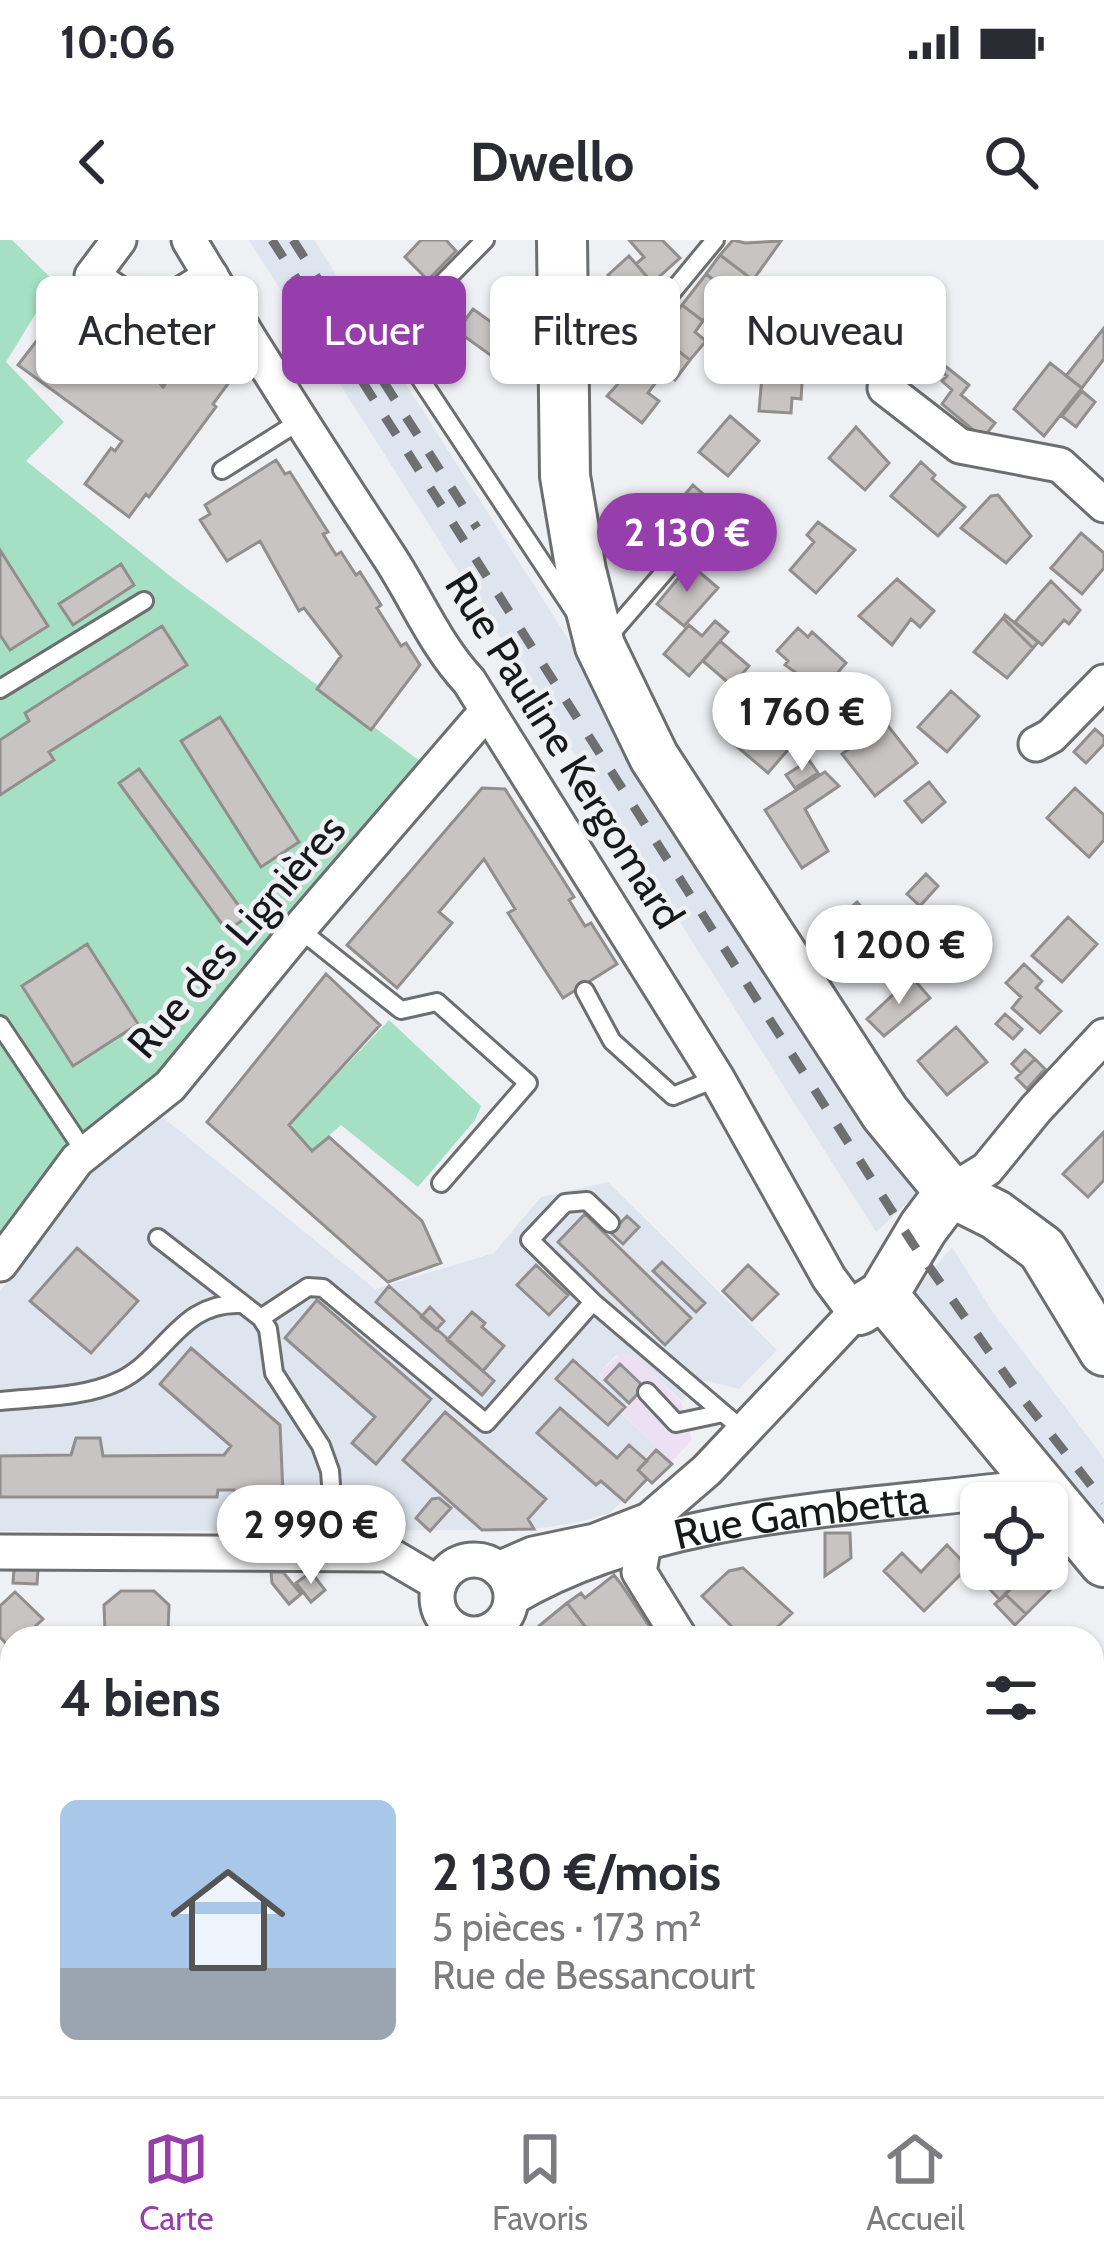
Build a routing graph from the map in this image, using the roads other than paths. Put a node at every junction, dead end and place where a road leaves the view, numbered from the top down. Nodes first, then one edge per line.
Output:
1 (118, 240) edge
2 (189, 240) edge
3 (485, 240) edge
4 (562, 240) edge
5 (715, 240) edge
6 (92, 276) edge
7 (211, 276) edge
8 (680, 283) edge
9 (258, 353) edge
10 (885, 388) dead end
11 (300, 421) junction
12 (222, 470) dead end
13 (1104, 505) edge
14 (750, 526) dead end
15 (144, 601) dead end
16 (600, 646) junction
17 (1104, 682) edge
18 (0, 689) edge
19 (486, 712) junction
20 (1036, 743) dead end
21 (299, 929) junction
22 (585, 991) dead end
23 (0, 1025) edge
24 (1104, 1036) edge
25 (717, 1078) junction
26 (77, 1160) junction
27 (441, 1183) dead end
28 (950, 1192) junction
29 (610, 1223) dead end
30 (158, 1238) dead end
31 (0, 1264) edge
32 (593, 1302) junction
33 (241, 1304) junction
34 (869, 1304) junction
35 (261, 1318) junction
36 (1104, 1351) edge
37 (646, 1392) dead end
38 (0, 1401) edge
39 (733, 1421) junction
40 (706, 1470) junction
41 (1031, 1478) junction
42 (740, 1523) junction
43 (646, 1532) junction
44 (0, 1552) edge
45 (336, 1552) junction
46 (1104, 1562) edge
47 (505, 1583) junction
48 (439, 1584) junction
49 (449, 1626) edge
50 (497, 1626) edge
51 (672, 1626) edge

1 - 6 street
2 - 7 street, Rue Pauline Kergomard
3 - 16 lane
4 - 16 street
5 - 8 lane
9 - 11 street, Rue Pauline Kergomard
10 - 13 street
11 - 12 lane
11 - 19 street, Rue Pauline Kergomard
14 - 16 lane
15 - 18 lane
16 - 28 street
17 - 20 street
19 - 21 street, Rue des Lignières
19 - 25 street, Rue Pauline Kergomard
21 - 26 street, Rue des Lignières
21 - 27 lane
22 - 25 lane
23 - 26 lane
24 - 28 street
25 - 34 street, Rue Pauline Kergomard
26 - 31 street, Rue des Lignières
28 - 34 street
28 - 36 street
29 - 32 lane
30 - 33 lane
32 - 35 lane
32 - 39 lane
33 - 35 lane
33 - 38 lane
34 - 39 street
34 - 41 street
35 - 45 lane
37 - 39 lane
39 - 40 street
40 - 42 street
40 - 43 street
41 - 42 street, Rue Gambetta
41 - 46 street
42 - 43 street, Rue Gambetta
43 - 47 street, Rue Gambetta
43 - 51 street
44 - 45 street
45 - 48 street
47 - 48 street
47 - 50 street
48 - 49 street

